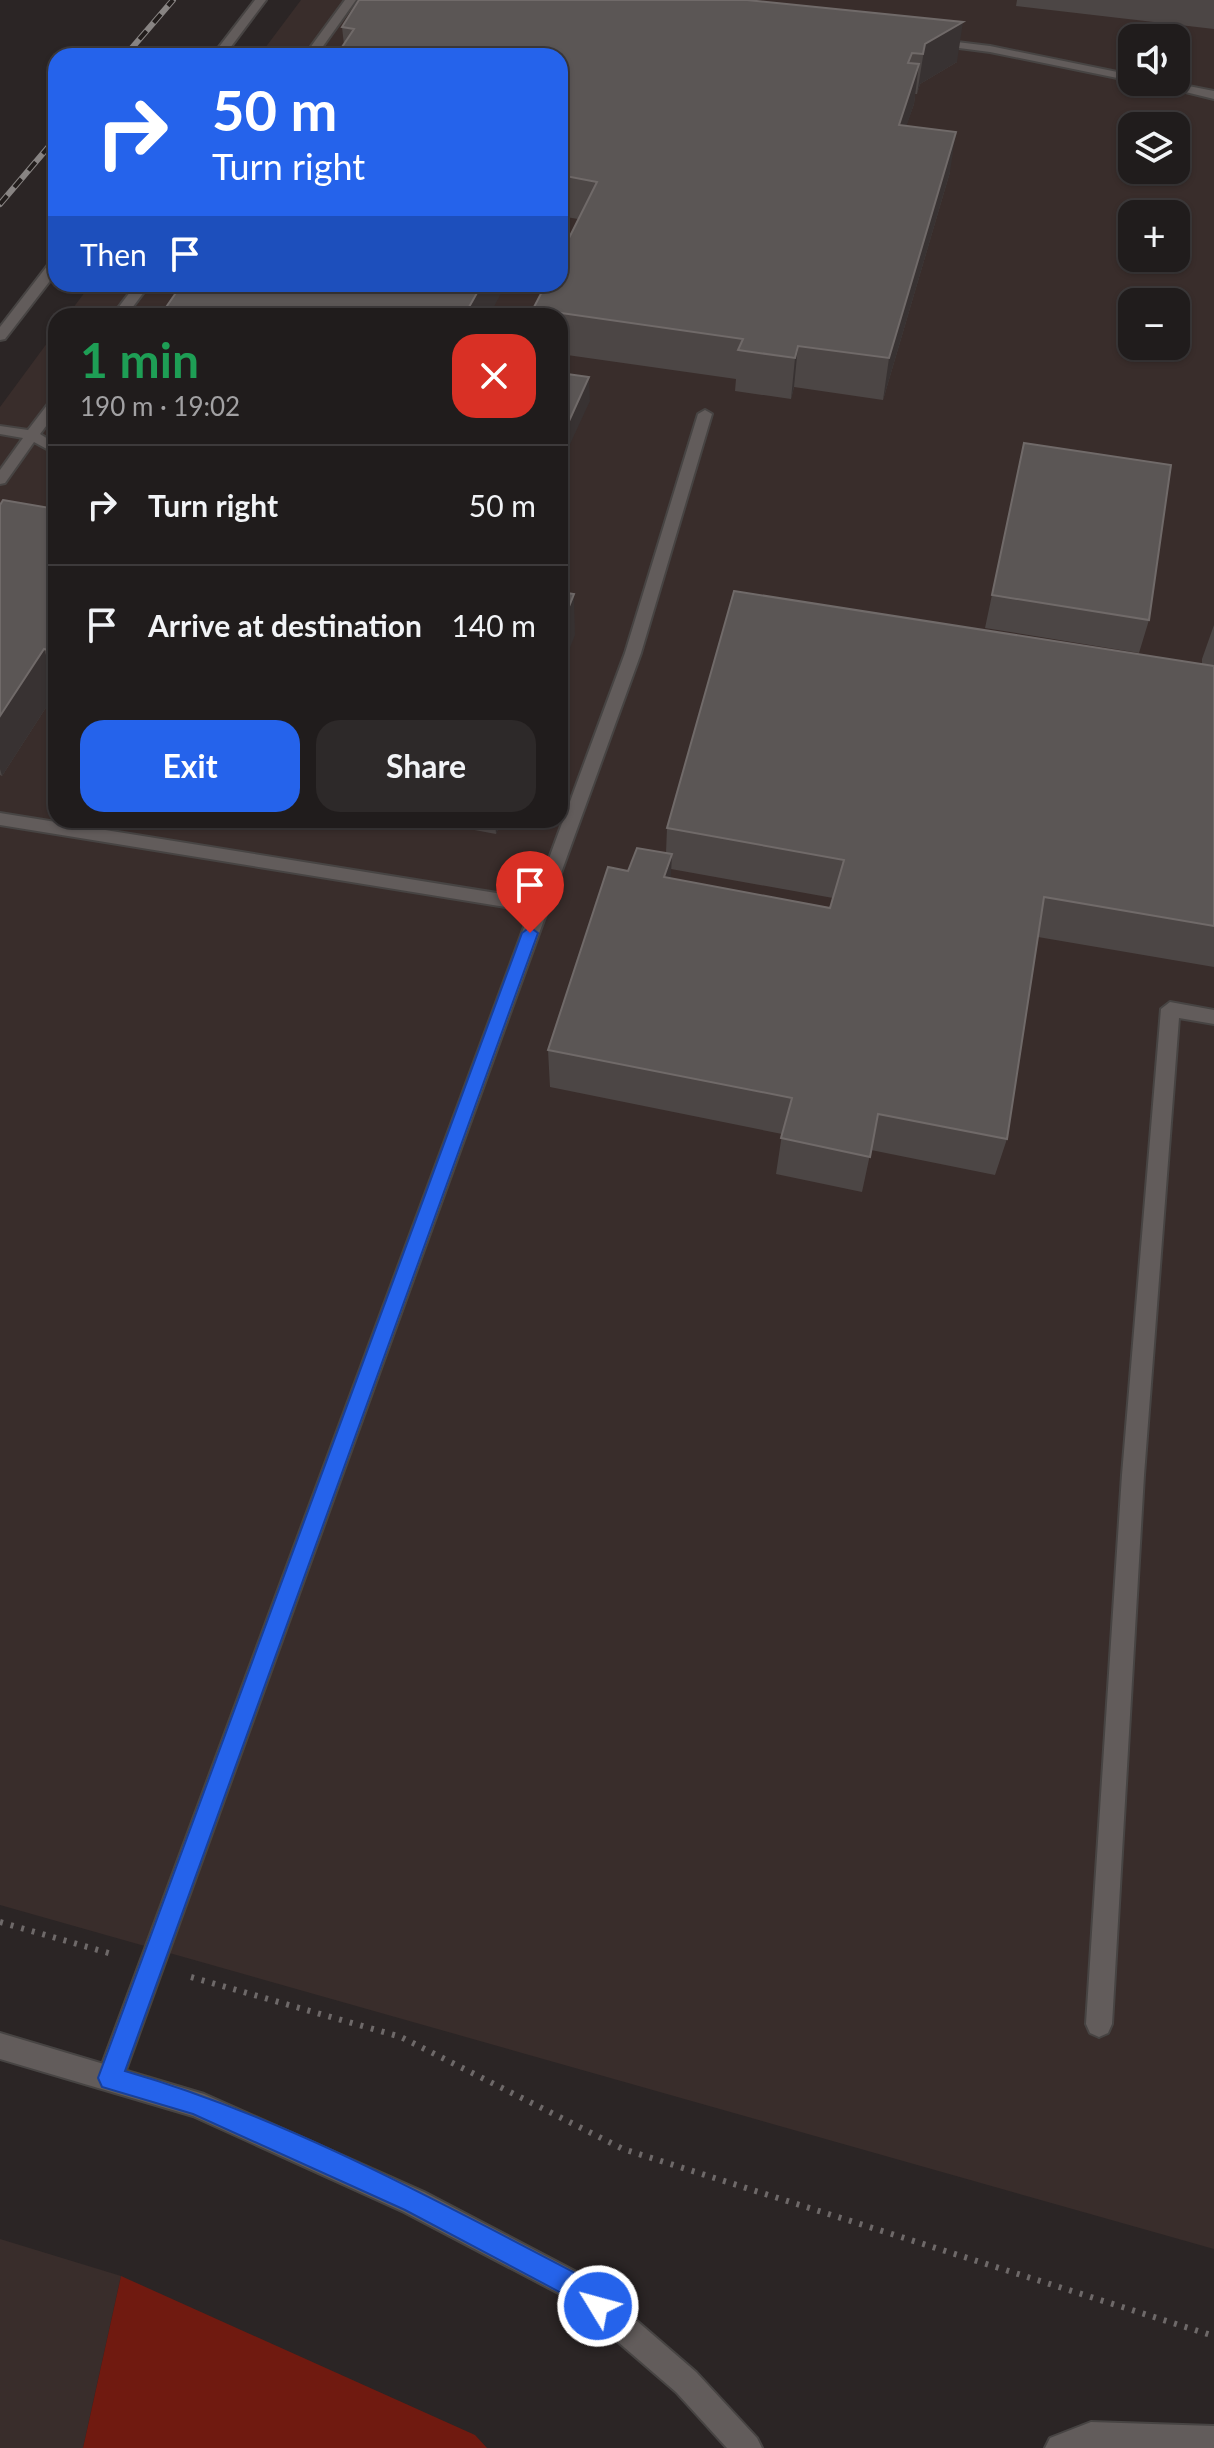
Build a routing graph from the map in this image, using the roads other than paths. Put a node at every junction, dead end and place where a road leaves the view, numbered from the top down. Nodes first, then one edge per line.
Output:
1 (261, 0) edge
2 (351, 0) edge
3 (911, 40) edge
4 (224, 48) edge
5 (316, 48) edge
6 (1118, 75) edge
7 (1190, 90) edge
8 (1214, 95) edge
9 (48, 274) edge
10 (0, 336) edge
11 (48, 414) edge
12 (705, 414) dead end
13 (0, 430) edge
14 (32, 435) junction
15 (48, 445) edge
16 (0, 480) edge
17 (0, 819) edge
18 (48, 827) edge
19 (56, 828) edge
20 (540, 906) junction
21 (1214, 1017) edge
22 (1099, 2024) dead end
23 (0, 2046) edge
24 (110, 2078) junction
25 (1214, 2440) edge
26 (747, 2448) edge
27 (1060, 2448) edge

1 - 4 street
2 - 5 street
3 - 6 street
7 - 8 street
9 - 10 street
11 - 14 street
12 - 20 street
13 - 14 street
14 - 15 street
14 - 16 street
17 - 18 street
19 - 20 street
20 - 24 street
21 - 22 street
23 - 24 street
24 - 26 street
25 - 27 street

